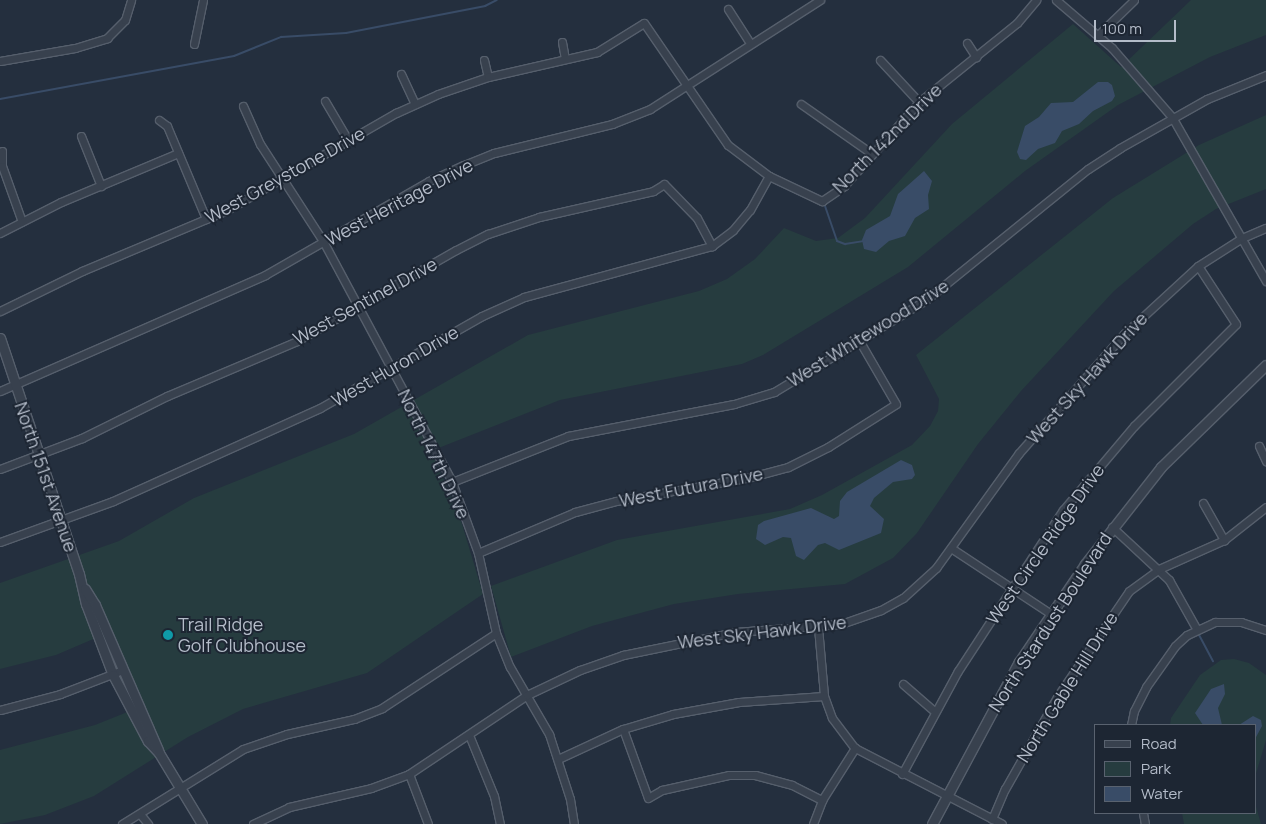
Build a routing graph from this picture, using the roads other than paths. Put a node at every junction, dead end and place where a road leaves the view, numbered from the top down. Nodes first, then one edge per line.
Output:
1 (131, 0) edge
2 (203, 0) edge
3 (820, 0) edge
4 (1036, 0) edge
5 (1056, 0) edge
6 (1134, 0) edge
7 (728, 9) dead end
8 (1098, 35) junction
9 (562, 42) dead end
10 (750, 43) junction
11 (967, 43) dead end
12 (194, 44) dead end
13 (976, 57) junction
14 (565, 59) junction
15 (484, 60) dead end
16 (880, 60) dead end
17 (0, 61) edge
18 (401, 74) dead end
19 (1266, 75) edge
20 (488, 77) junction
21 (685, 84) junction
22 (325, 101) dead end
23 (919, 102) junction
24 (415, 104) junction
25 (801, 104) dead end
26 (243, 106) dead end
27 (1172, 117) junction
28 (159, 120) dead end
29 (81, 136) dead end
30 (348, 140) junction
31 (2, 151) dead end
32 (178, 153) junction
33 (871, 153) junction
34 (769, 176) junction
35 (283, 179) junction
36 (101, 186) junction
37 (206, 219) junction
38 (22, 222) junction
39 (1266, 228) edge
40 (0, 233) edge
41 (1242, 238) junction
42 (323, 241) junction
43 (712, 246) junction
44 (1198, 266) junction
45 (1266, 281) edge
46 (358, 306) junction
47 (0, 311) edge
48 (0, 338) edge
49 (860, 342) junction
50 (1266, 365) edge
51 (391, 368) junction
52 (15, 386) junction
53 (0, 391) edge
54 (1259, 446) dead end
55 (38, 456) junction
56 (1266, 461) edge
57 (0, 469) edge
58 (452, 482) junction
59 (1203, 503) dead end
60 (1266, 507) edge
61 (62, 521) junction
62 (1112, 527) junction
63 (1224, 540) junction
64 (0, 542) edge
65 (951, 548) junction
66 (478, 553) junction
67 (1159, 569) junction
68 (83, 587) junction
69 (1010, 587) junction
70 (1051, 614) junction
71 (818, 627) junction
72 (1196, 628) junction
73 (1266, 630) edge
74 (496, 633) junction
75 (123, 670) junction
76 (114, 675) junction
77 (902, 684) dead end
78 (527, 695) junction
79 (824, 696) junction
80 (0, 710) edge
81 (934, 711) junction
82 (1131, 724) edge
83 (622, 729) junction
84 (468, 735) junction
85 (854, 748) junction
86 (159, 753) junction
87 (558, 759) junction
88 (409, 774) junction
89 (902, 774) junction
90 (179, 787) junction
91 (947, 795) junction
92 (822, 800) junction
93 (140, 814) junction
94 (992, 819) junction
95 (122, 824) edge
96 (148, 824) edge
97 (202, 824) edge
98 (253, 824) edge
99 (428, 824) edge
100 (500, 824) edge
101 (574, 824) edge
102 (813, 824) edge
103 (932, 824) edge
104 (1002, 824) edge

1 - 17 street
2 - 12 street
3 - 10 street, West Heritage Drive
4 - 13 street, North 142nd Drive
5 - 8 street
6 - 8 street
7 - 10 street
8 - 27 street
9 - 14 street
10 - 21 street, West Heritage Drive
11 - 13 street
13 - 23 street, North 142nd Drive
14 - 20 street, West Greystone Drive
14 - 21 street, West Greystone Drive
15 - 20 street
16 - 23 street
18 - 24 street
19 - 27 street, West Whitewood Drive
20 - 24 street, West Greystone Drive
21 - 34 street
21 - 42 street, West Heritage Drive
22 - 30 street
23 - 33 street, North 142nd Drive
24 - 30 street, West Greystone Drive
25 - 33 street
26 - 35 street, North 147th Drive
27 - 41 street
27 - 49 street, West Whitewood Drive
28 - 32 street
29 - 36 street
30 - 35 street, West Greystone Drive
31 - 38 street
32 - 36 street
32 - 37 street
33 - 34 street, North 142nd Drive
34 - 43 street, West Huron Drive
35 - 37 street, West Greystone Drive
35 - 42 street, North 147th Drive
36 - 38 street
37 - 47 street, West Greystone Drive
38 - 40 street
39 - 41 street, West Sky Hawk Drive
41 - 44 street, West Sky Hawk Drive
41 - 45 street
42 - 46 street, North 147th Drive
42 - 52 street, West Heritage Drive
43 - 46 street, West Sentinel Drive
43 - 51 street, West Huron Drive
44 - 65 street, West Sky Hawk Drive
44 - 69 street, West Circle Ridge Drive
46 - 51 street, North 147th Drive
46 - 55 street, West Sentinel Drive
48 - 52 street, North 151st Avenue
49 - 58 street, West Whitewood Drive
49 - 66 street, West Futura Drive
50 - 62 street, North Stardust Boulevard
51 - 58 street, North 147th Drive
51 - 61 street, West Huron Drive
52 - 53 street, West Heritage Drive
52 - 55 street, North 151st Avenue
54 - 56 street
55 - 57 street, West Sentinel Drive
55 - 61 street, North 151st Avenue
58 - 66 street, North 147th Drive
59 - 63 street
60 - 63 street, North Gable Hill Drive
61 - 64 street, West Huron Drive
61 - 68 street, North 151st Avenue
62 - 67 street
62 - 70 street, North Stardust Boulevard
63 - 67 street, North Gable Hill Drive
65 - 69 street
65 - 71 street, West Sky Hawk Drive
66 - 74 street, North 147th Drive
67 - 72 street
67 - 94 street, North Gable Hill Drive
68 - 75 street, North 151st Avenue
68 - 76 street, North 151st Avenue
69 - 70 street
69 - 81 street, West Circle Ridge Drive
70 - 91 street, North Stardust Boulevard
71 - 78 street, West Sky Hawk Drive
71 - 79 street
72 - 73 street
72 - 82 street
74 - 78 street, North 147th Drive
74 - 90 street
75 - 76 street
75 - 86 street, North 151st Avenue
76 - 80 street
76 - 86 street, North 151st Avenue
77 - 81 street
78 - 84 street, West Sky Hawk Drive
78 - 87 street, North 147th Drive
79 - 83 street
79 - 85 street
81 - 89 street, West Circle Ridge Drive
83 - 87 street
83 - 92 street
84 - 88 street, West Sky Hawk Drive
84 - 100 street
85 - 89 street
85 - 92 street
86 - 90 street, North 151st Avenue
87 - 101 street, North 147th Drive
88 - 98 street, West Sky Hawk Drive
88 - 99 street
89 - 91 street
90 - 93 street
90 - 97 street, North 151st Avenue
91 - 94 street
91 - 103 street, North Stardust Boulevard
92 - 102 street
93 - 95 street
93 - 96 street
94 - 104 street

